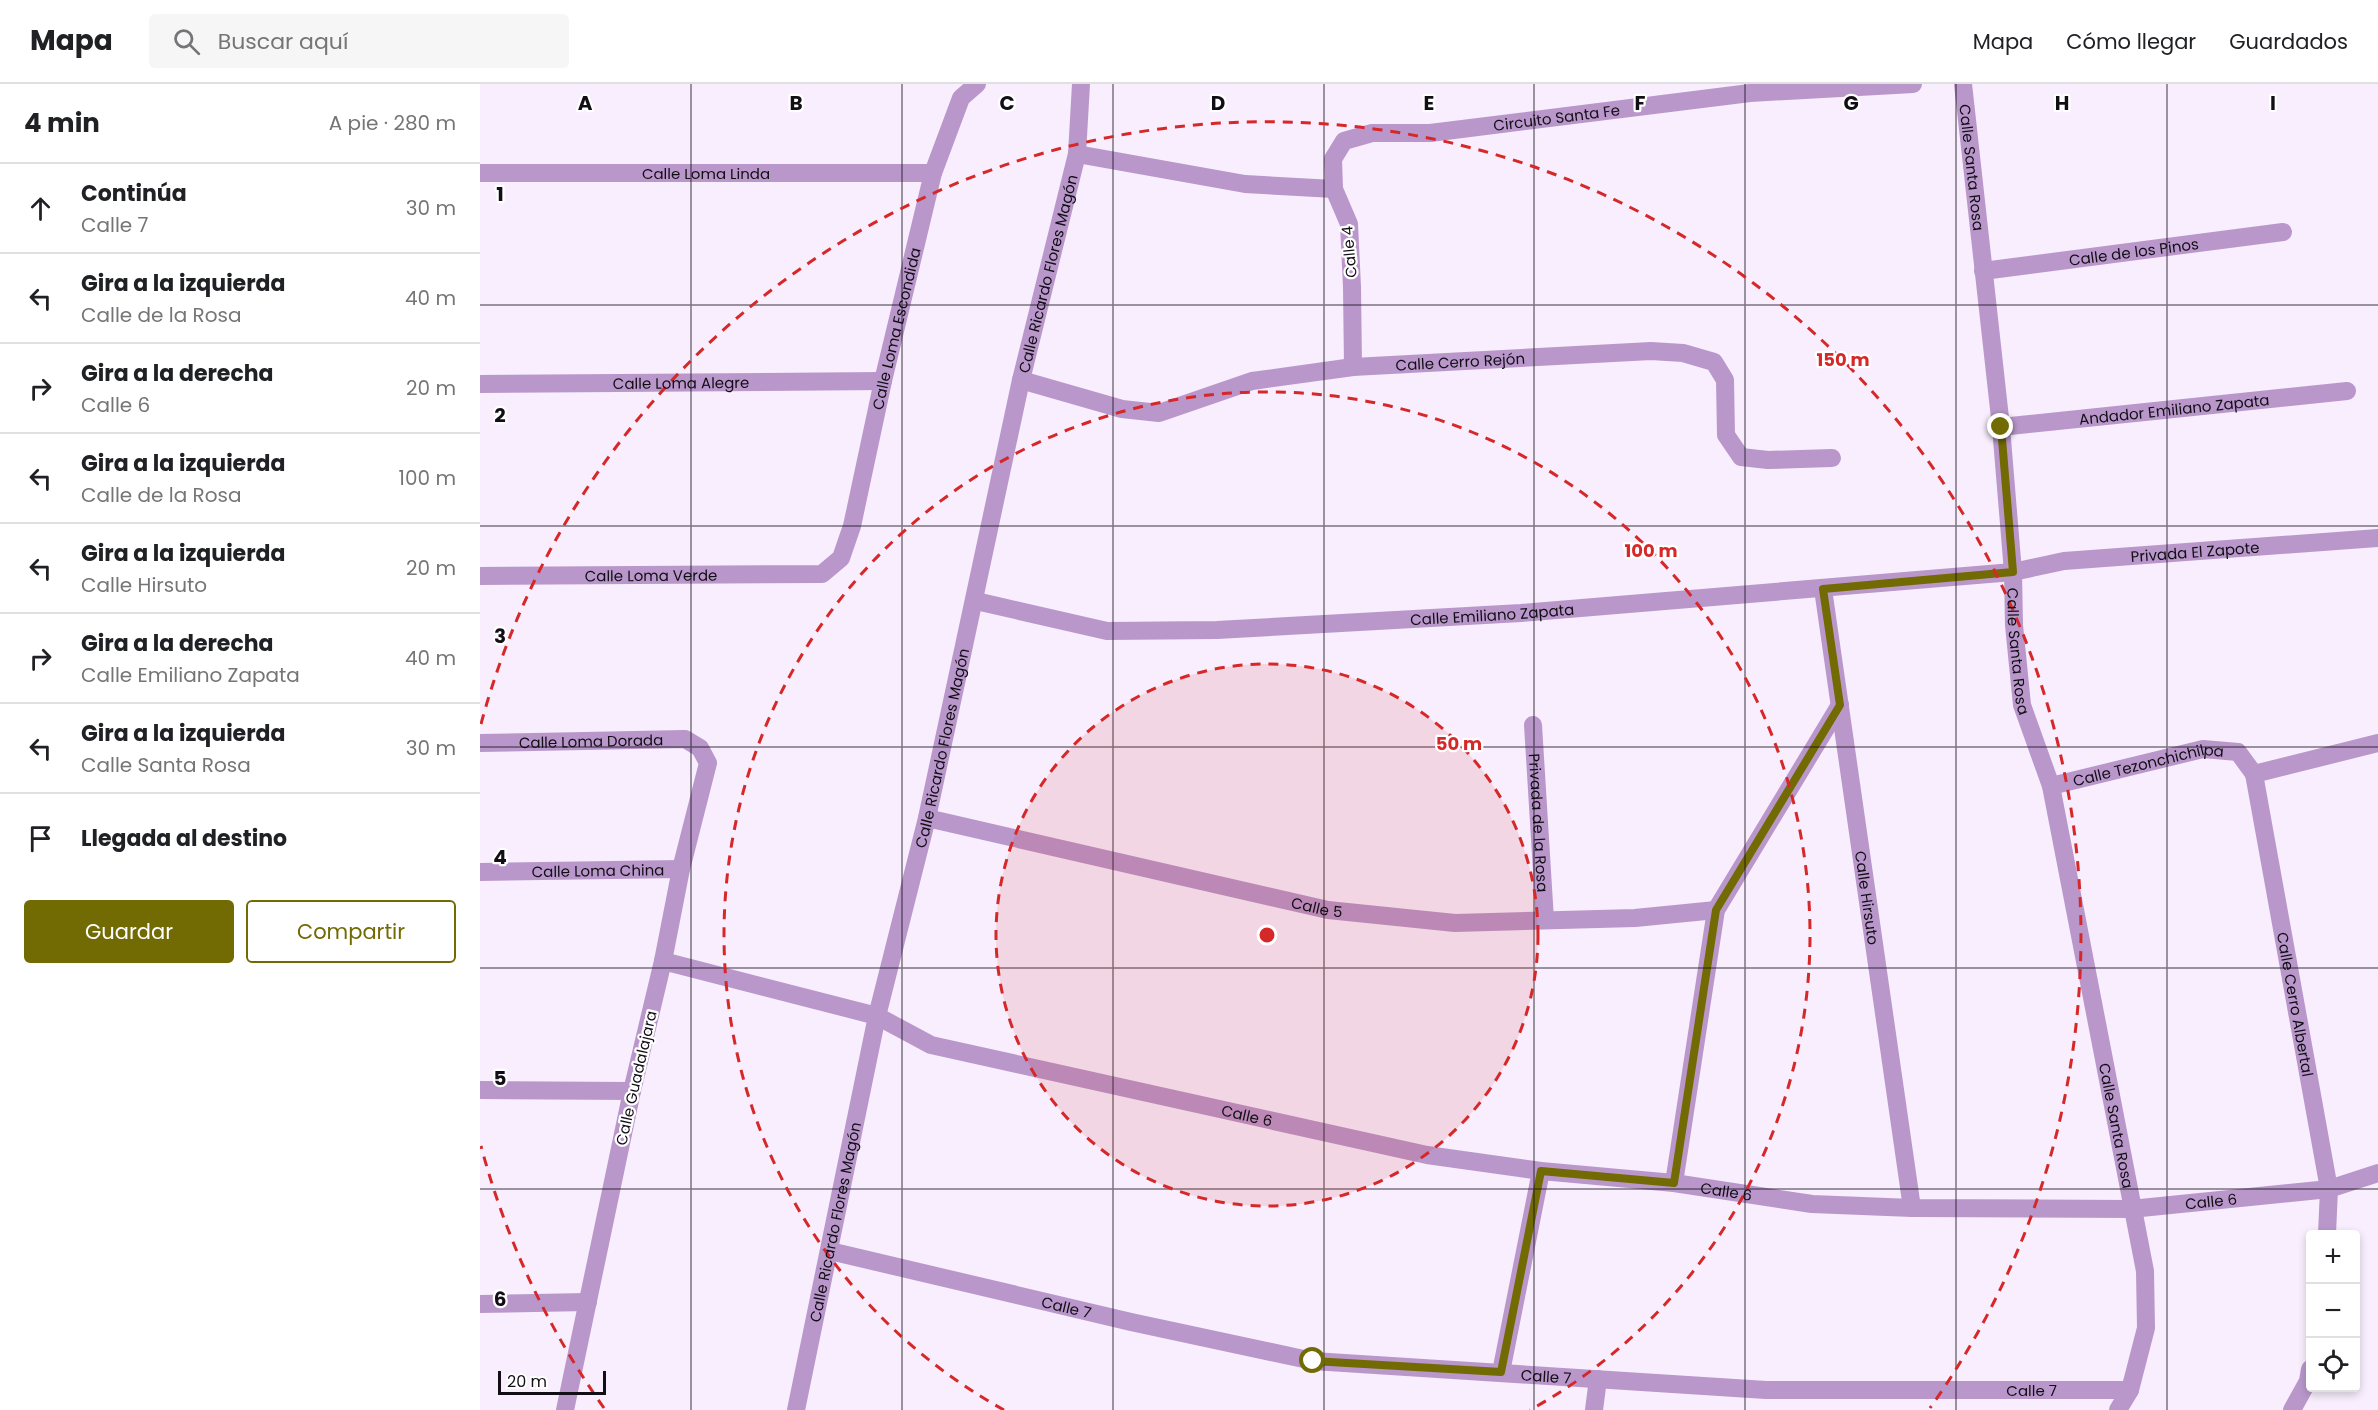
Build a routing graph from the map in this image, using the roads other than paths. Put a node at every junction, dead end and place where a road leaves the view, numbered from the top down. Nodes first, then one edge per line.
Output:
1 (977, 84) edge
2 (1080, 84) edge
3 (1913, 84) edge
4 (1963, 84) edge
5 (1750, 88) edge
6 (1344, 141) joint
7 (1077, 154) junction
8 (480, 173) edge
9 (933, 173) junction
10 (1334, 189) junction
11 (2283, 232) dead end
12 (1983, 271) junction
13 (1353, 367) junction
14 (1022, 380) junction
15 (883, 381) junction
16 (480, 384) edge
17 (2347, 391) dead end
18 (2001, 427) junction
19 (1832, 458) dead end
20 (2378, 538) edge
21 (2013, 572) junction
22 (822, 574) joint
23 (480, 576) edge
24 (1823, 589) junction
25 (976, 601) junction
26 (1840, 705) junction
27 (1533, 725) dead end
28 (480, 743) edge
29 (2378, 743) edge
30 (700, 748) joint
31 (2254, 774) junction
32 (2050, 786) junction
33 (927, 818) junction
34 (681, 869) junction
35 (480, 872) edge
36 (1716, 910) junction
37 (1545, 920) junction
38 (663, 961) junction
39 (877, 1016) junction
40 (480, 1089) edge
41 (632, 1090) junction
42 (1541, 1171) junction
43 (2378, 1173) edge
44 (1674, 1183) junction
45 (2329, 1190) junction
46 (1912, 1208) junction
47 (2131, 1209) junction
48 (2326, 1230) edge
49 (830, 1251) junction
50 (588, 1302) junction
51 (480, 1304) edge
52 (1501, 1372) junction
53 (1598, 1379) junction
54 (2306, 1385) edge
55 (2130, 1389) junction
56 (565, 1410) edge
57 (796, 1410) edge
58 (1594, 1410) edge
59 (2118, 1410) edge
60 (2292, 1410) edge

1 - 9 street, Calle Loma Escondida
2 - 7 street, Calle Ricardo Flores Magón
3 - 5 street, Circuito Santa Fe
4 - 12 street, Calle Santa Rosa
5 - 6 street, Circuito Santa Fe
6 - 10 street, Calle 4
7 - 10 street
7 - 14 street, Calle Ricardo Flores Magón
8 - 9 street, Calle Loma Linda
9 - 15 street, Calle Loma Escondida
10 - 13 street, Calle 4
11 - 12 street, Calle de los Pinos
12 - 18 street, Calle Santa Rosa
13 - 14 street, Calle Cerro Rejón
13 - 19 street, Calle Cerro Rejón
14 - 25 street, Calle Ricardo Flores Magón
15 - 16 street, Calle Loma Alegre
15 - 22 street, Calle Loma Escondida
17 - 18 street, Andador Emiliano Zapata
18 - 21 street, Calle Santa Rosa
20 - 21 street, Privada El Zapote
21 - 24 street, Calle Emiliano Zapata
21 - 32 street, Calle Santa Rosa
22 - 23 street, Calle Loma Verde
24 - 25 street, Calle Emiliano Zapata
24 - 26 street, Calle Hirsuto
25 - 33 street, Calle Ricardo Flores Magón
26 - 36 street
26 - 46 street, Calle Hirsuto
27 - 37 street, Privada de la Rosa
28 - 30 street, Calle Loma Dorada
29 - 31 street
30 - 34 street, Calle Guadalajara
31 - 32 street, Calle Tezonchichilpa
31 - 45 street, Calle Cerro Albertal
32 - 47 street, Calle Santa Rosa
33 - 37 street, Calle 5
33 - 39 street, Calle Ricardo Flores Magón
34 - 35 street, Calle Loma China
34 - 38 street, Calle Guadalajara
36 - 37 street, Calle 5
36 - 44 street
38 - 39 street, Calle 6
38 - 41 street, Calle Guadalajara
39 - 42 street, Calle 6
39 - 49 street, Calle Ricardo Flores Magón
40 - 41 street
41 - 50 street, Calle Guadalajara
42 - 44 street, Calle 6
42 - 52 street
43 - 45 street, Calle 6
44 - 46 street, Calle 6
45 - 47 street, Calle 6
45 - 48 street, Calle Cerro Albertal
46 - 47 street, Calle 6
47 - 55 street, Calle Santa Rosa
49 - 52 street, Calle 7
49 - 57 street, Calle Ricardo Flores Magón
50 - 51 street
50 - 56 street, Calle Guadalajara
52 - 53 street, Calle 7
53 - 55 street, Calle 7
53 - 58 street
54 - 60 street
55 - 59 street, Calle Santa Rosa

